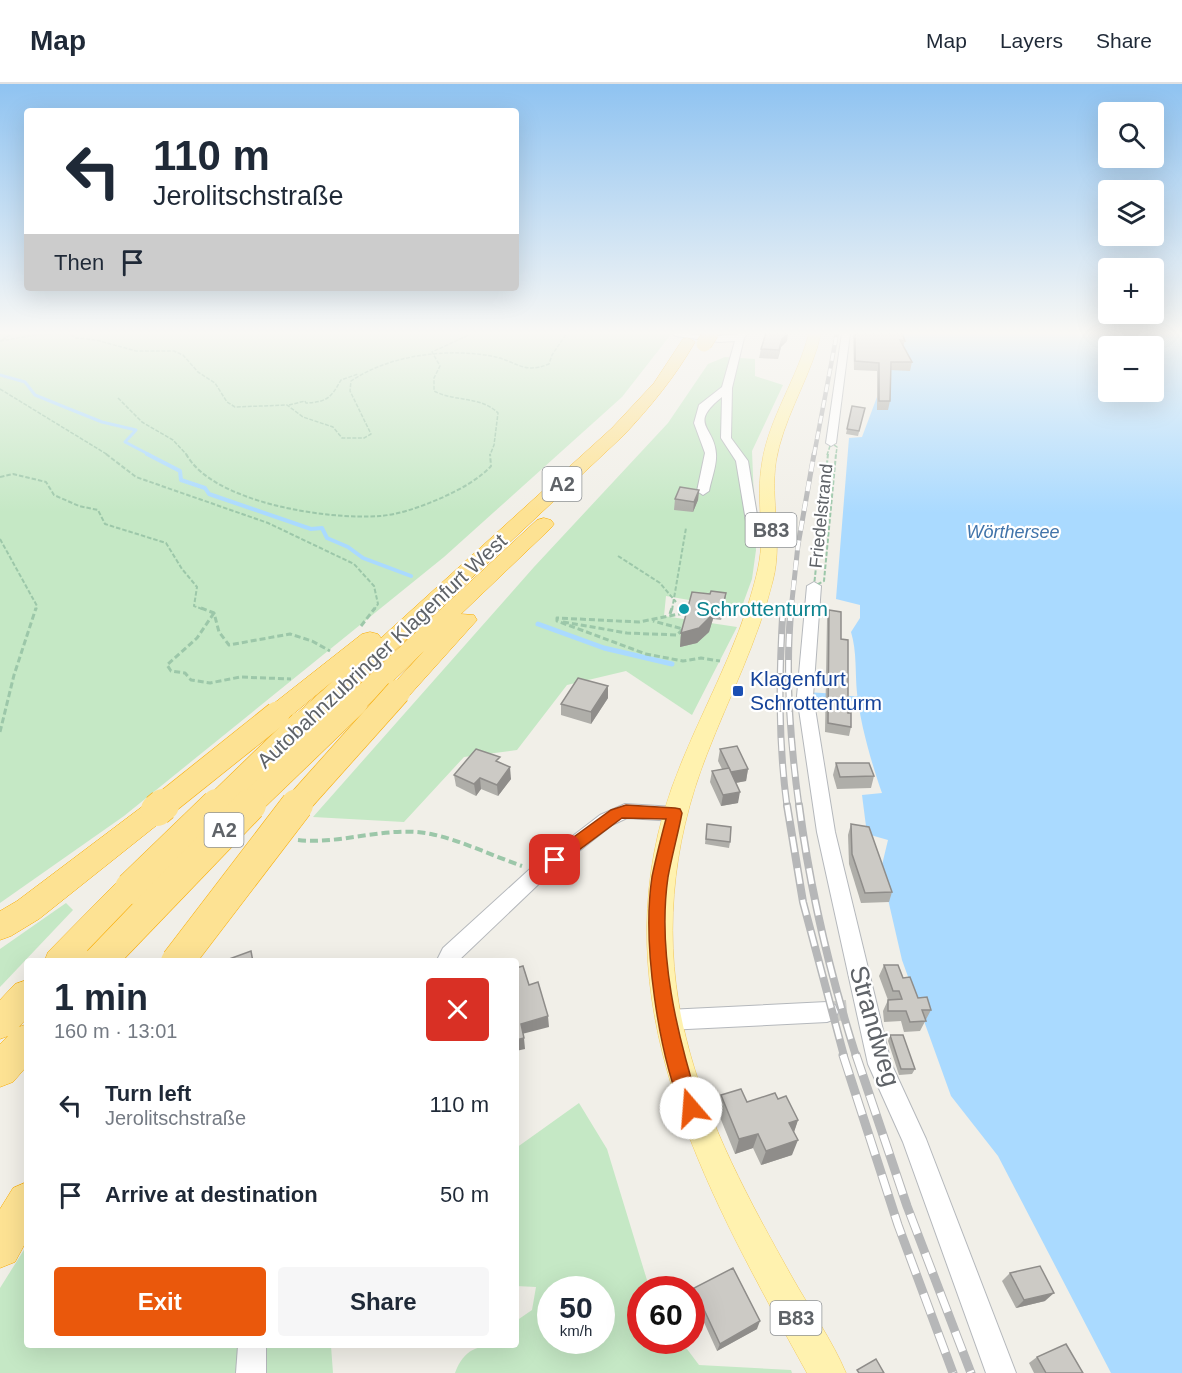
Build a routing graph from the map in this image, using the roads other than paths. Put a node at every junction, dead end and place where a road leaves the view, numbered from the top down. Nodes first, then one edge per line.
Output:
1 (651, 393) edge
2 (665, 393) edge
3 (720, 393) edge
4 (727, 393) edge
5 (794, 393) edge
6 (838, 393) edge
7 (831, 443) road end
8 (703, 491) dead end
9 (544, 524) junction
10 (770, 549) junction
11 (814, 585) road end
12 (289, 719) junction
13 (810, 736) joint
14 (675, 813) junction
15 (0, 927) edge
16 (64, 958) edge
17 (103, 958) edge
18 (180, 958) edge
19 (448, 958) edge
20 (24, 998) edge
21 (827, 1012) tunnel mouth
22 (667, 1020) junction
23 (0, 1023) edge
24 (24, 1043) edge
25 (0, 1070) edge
26 (24, 1207) edge
27 (0, 1247) edge
28 (252, 1348) edge
29 (251, 1373) edge
30 (827, 1373) edge
31 (1001, 1373) edge

1 - 12 highway, Autobahnzubringer Klagenfurt West / A2
2 - 9 highway, Autobahnzubringer Klagenfurt West / A2
3 - 8 street
4 - 10 street
5 - 10 main road, B83
6 - 7 street, Friedelstrand
9 - 17 highway, Autobahnzubringer Klagenfurt West / A2, bridge
9 - 18 highway, bridge
10 - 14 main road, B83
11 - 13 street, Friedelstrand
12 - 15 highway, bridge
12 - 16 highway, Autobahnzubringer Klagenfurt West / A2, bridge
13 - 31 street, Strandweg
14 - 19 street
14 - 22 main road, B83
20 - 23 highway
21 - 22 street
22 - 30 main road, B83
24 - 25 highway
26 - 27 highway
28 - 29 street

